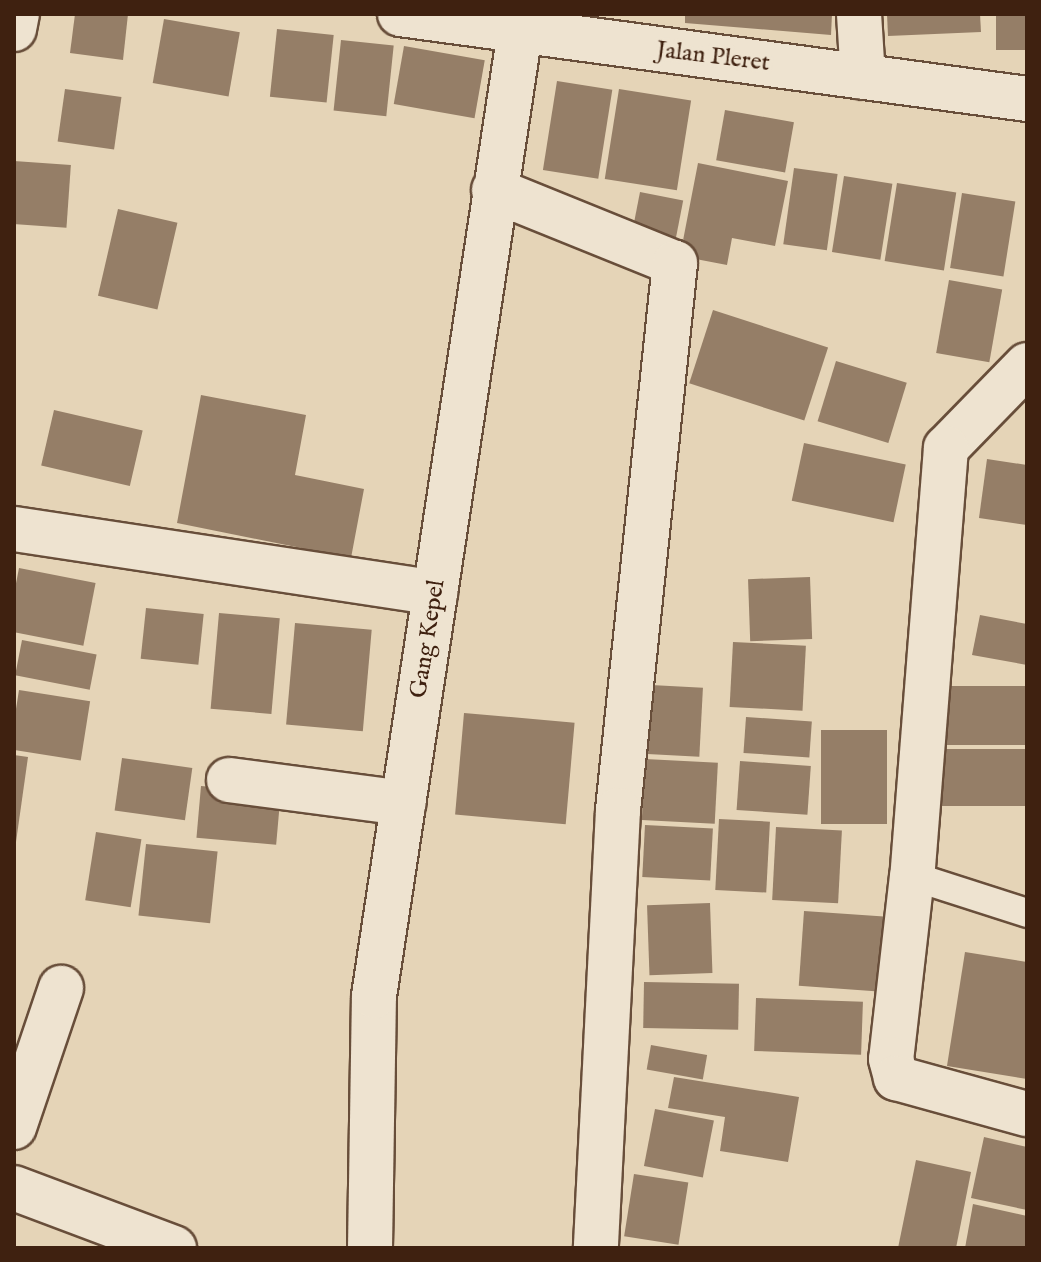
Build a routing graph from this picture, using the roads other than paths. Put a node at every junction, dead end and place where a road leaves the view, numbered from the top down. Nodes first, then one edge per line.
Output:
1 (17, 14) edge
2 (400, 14) edge
3 (859, 14) edge
4 (14, 29) edge
5 (520, 32) junction
6 (863, 77) junction
7 (1027, 99) edge
8 (494, 190) junction
9 (1027, 365) edge
10 (14, 529) edge
11 (435, 593) junction
12 (229, 780) dead end
13 (403, 803) junction
14 (912, 876) junction
15 (1027, 913) edge
16 (61, 988) dead end
17 (1027, 1114) edge
18 (14, 1127) edge
19 (14, 1188) edge
20 (174, 1248) edge
21 (370, 1248) edge
22 (596, 1248) edge

1 - 4 street
2 - 5 street, Jalan Pleret
3 - 6 street
5 - 6 street, Jalan Pleret
5 - 8 street, Gang Kepel
6 - 7 street, Jalan Pleret
8 - 11 street, Gang Kepel
8 - 22 street
9 - 14 street
10 - 11 street
11 - 13 street, Gang Kepel
12 - 13 street
13 - 21 street, Gang Kepel
14 - 15 lane
14 - 17 street
16 - 18 street
19 - 20 street

